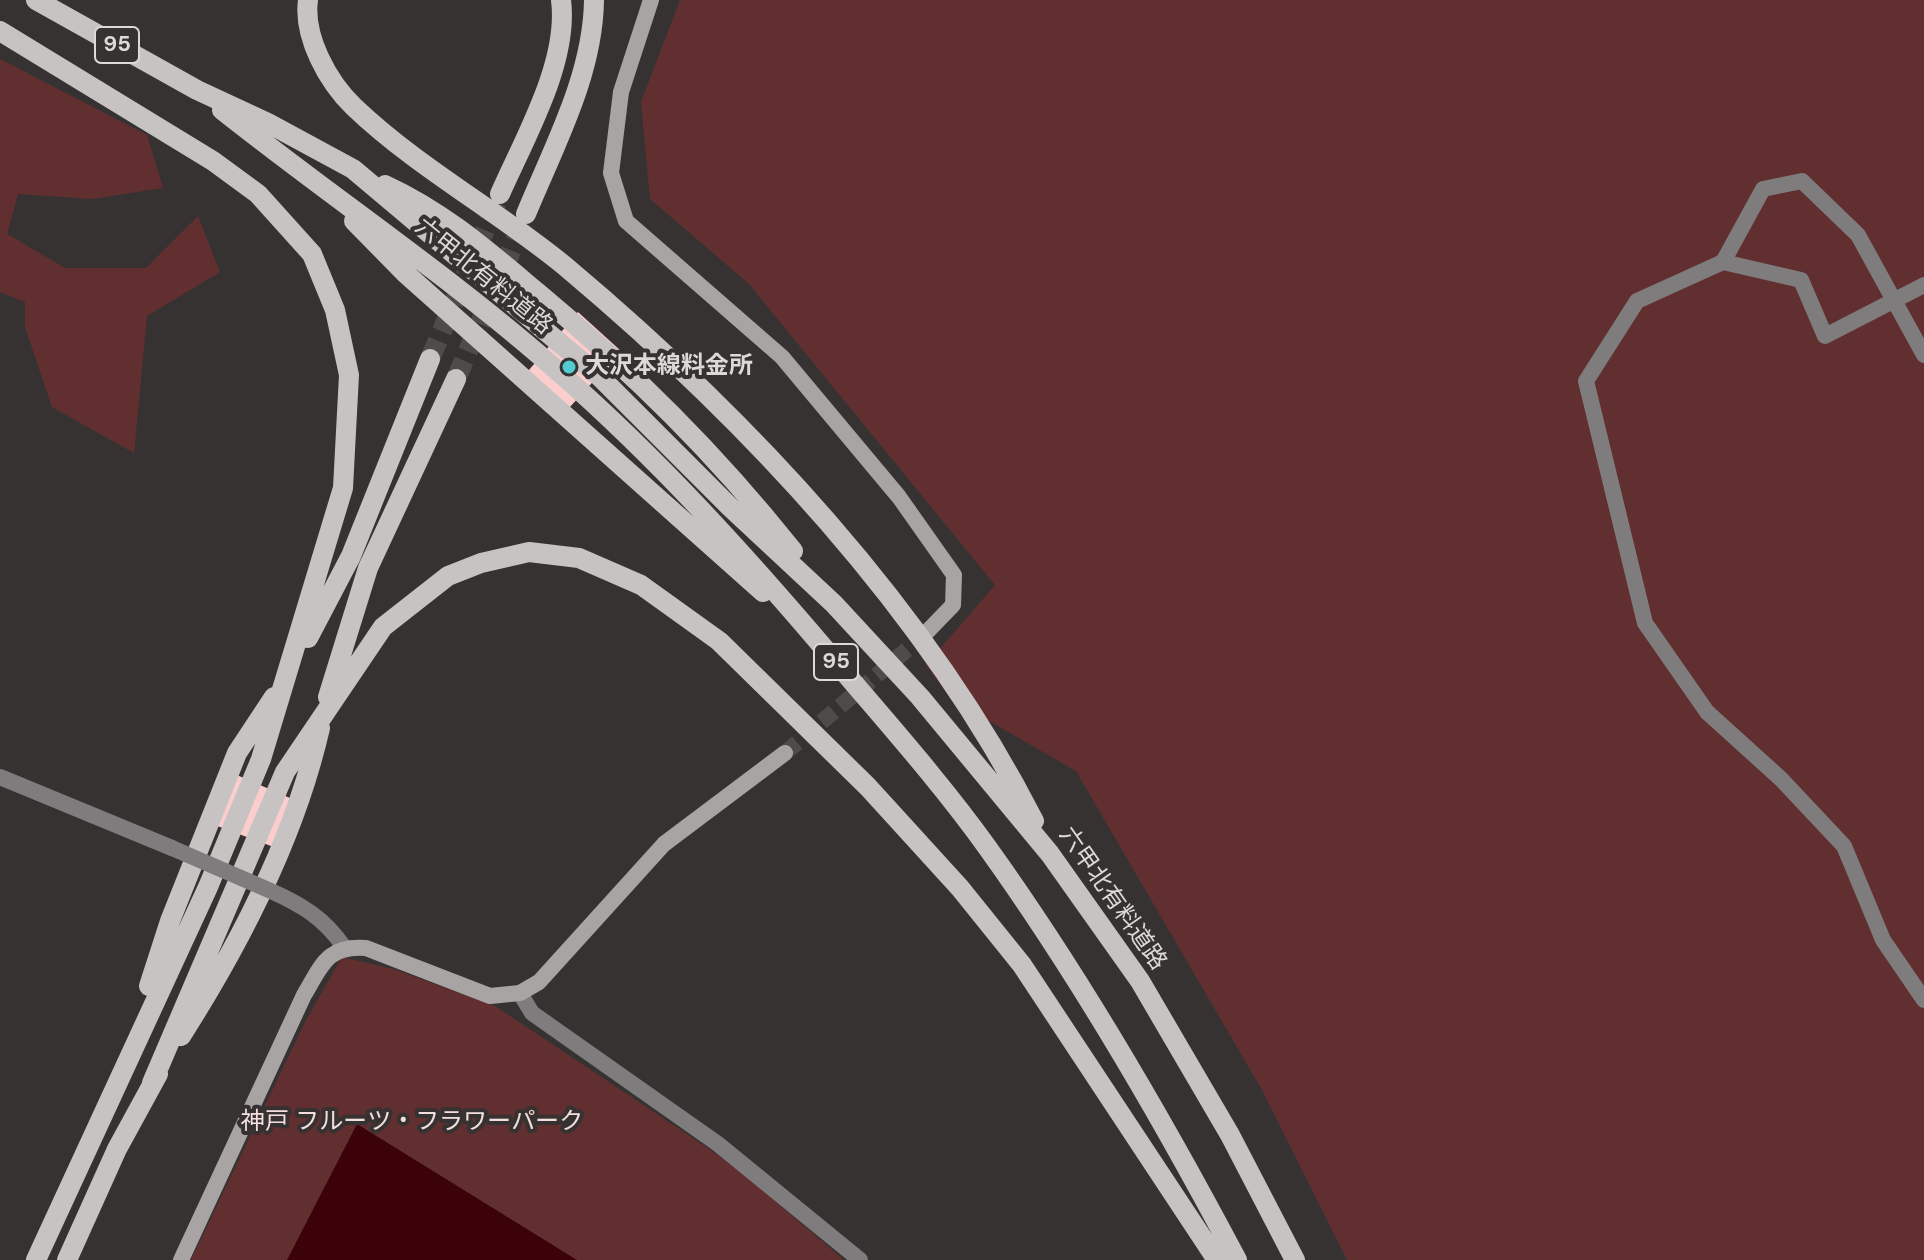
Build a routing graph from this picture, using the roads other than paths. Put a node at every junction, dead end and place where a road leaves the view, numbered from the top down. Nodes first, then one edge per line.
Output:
1 (36, 0) edge
2 (308, 0) edge
3 (561, 0) edge
4 (594, 0) edge
5 (651, 0) edge
6 (0, 31) edge
7 (197, 90) junction
8 (307, 174) junction
9 (500, 194) tunnel mouth
10 (526, 214) tunnel mouth
11 (1723, 262) junction
12 (1924, 285) edge
13 (1896, 302) junction
14 (1924, 355) edge
15 (430, 359) tunnel mouth
16 (456, 379) tunnel mouth
17 (923, 636) tunnel mouth
18 (816, 639) junction
19 (288, 676) junction
20 (323, 716) junction
21 (785, 753) tunnel mouth
22 (0, 777) edge
23 (1050, 854) junction
24 (344, 947) junction
25 (520, 993) junction
26 (1924, 1000) edge
27 (36, 1260) edge
28 (67, 1260) edge
29 (181, 1260) edge
30 (860, 1260) edge
31 (1217, 1260) edge
32 (1237, 1260) edge
33 (1295, 1260) edge

1 - 7 main road, 六甲北有料道路 / 95
2 - 23 main road
3 - 9 main road
4 - 10 main road
5 - 17 street
6 - 19 main road
7 - 8 main road, 六甲北有料道路 / 95
7 - 23 main road, 六甲北有料道路 / 95
8 - 18 main road, 六甲北有料道路 / 95
8 - 18 main road, 六甲北有料道路 / 95
11 - 13 street
11 - 13 street
11 - 26 street
12 - 13 street
13 - 14 street
15 - 19 main road
16 - 20 main road
18 - 32 main road, 六甲北有料道路 / 95
19 - 27 main road
20 - 28 main road
20 - 31 main road
21 - 25 street
22 - 24 street, bridge
23 - 33 main road, 六甲北有料道路 / 95
24 - 25 street
24 - 29 street
25 - 30 street

